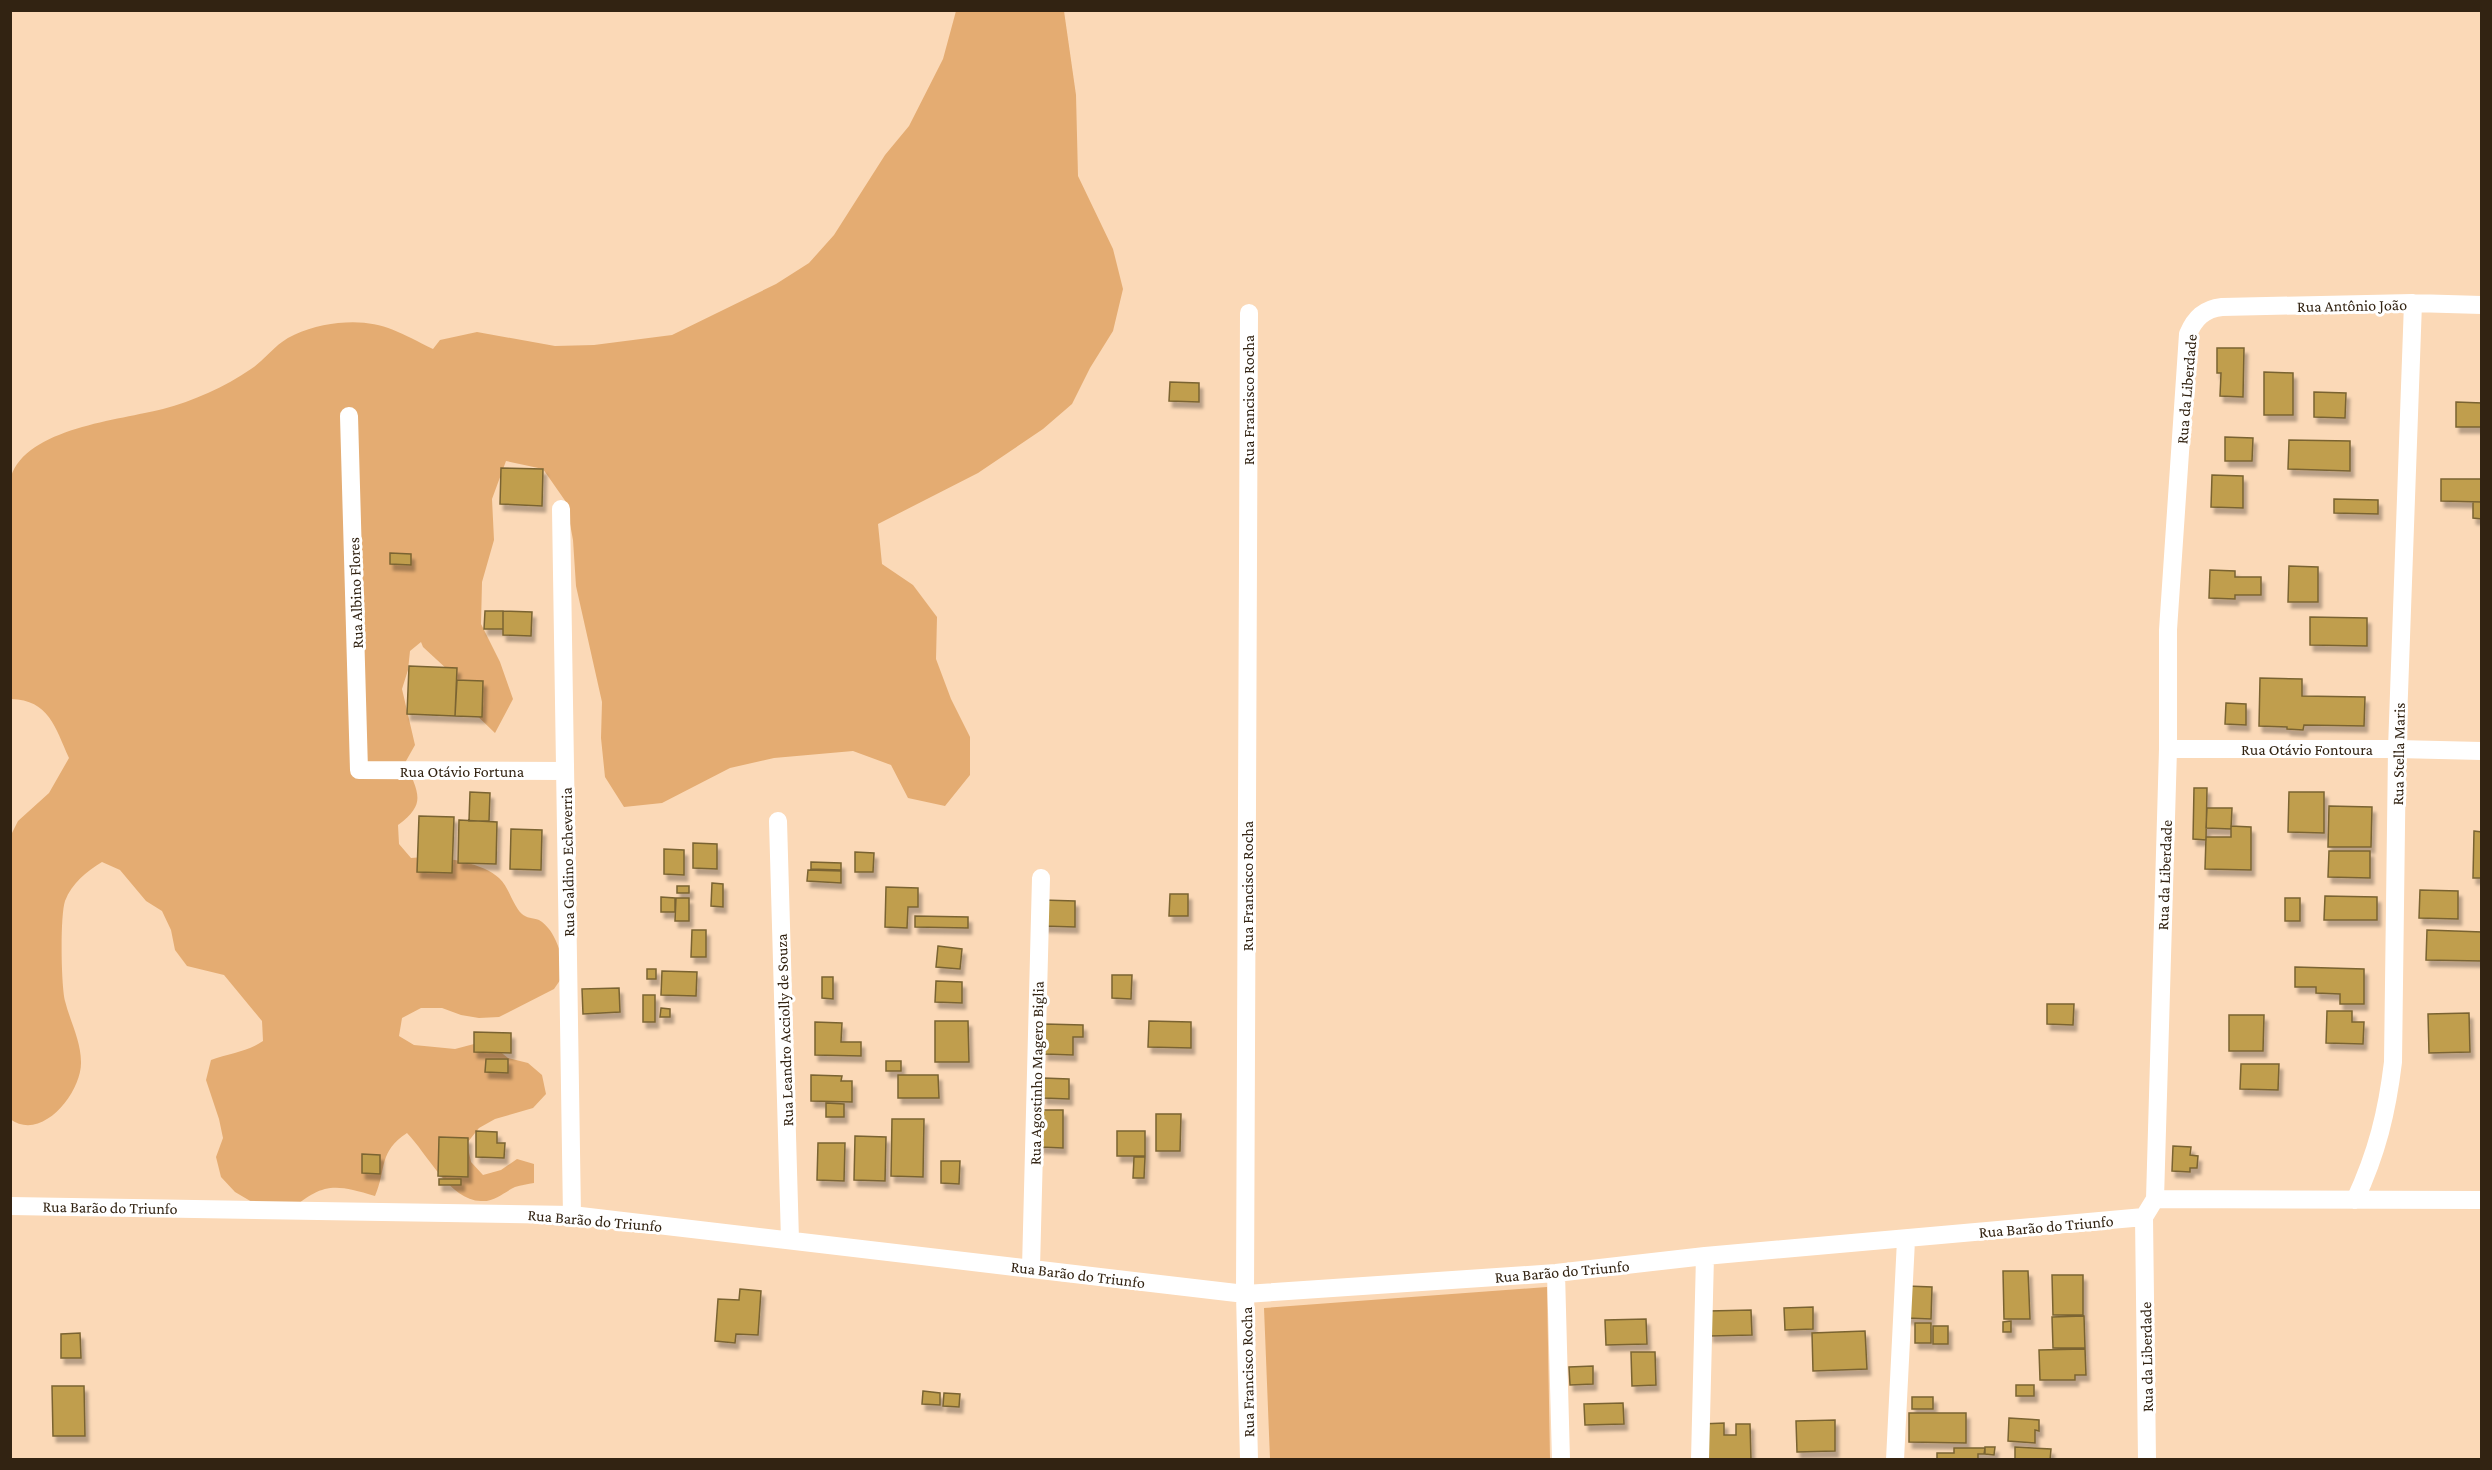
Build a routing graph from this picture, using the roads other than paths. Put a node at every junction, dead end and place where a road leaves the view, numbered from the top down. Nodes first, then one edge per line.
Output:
1 (2412, 303) junction
2 (2481, 305) edge
3 (2222, 307) joint
4 (1249, 313) dead end
5 (350, 416) dead end
6 (561, 508) dead end
7 (2168, 749) junction
8 (2397, 749) junction
9 (2481, 751) edge
10 (359, 770) joint
11 (565, 771) junction
12 (778, 820) dead end
13 (1041, 878) dead end
14 (2155, 1198) junction
15 (2355, 1200) junction
16 (2481, 1200) edge
17 (10, 1206) edge
18 (572, 1215) junction
19 (2144, 1217) junction
20 (790, 1240) junction
21 (1906, 1240) junction
22 (1705, 1256) junction
23 (1031, 1268) junction
24 (1556, 1273) junction
25 (1245, 1294) junction
26 (1249, 1460) edge
27 (1561, 1460) edge
28 (1700, 1460) edge
29 (1895, 1460) edge
30 (2147, 1460) edge

1 - 2 street, Rua Antônio João
1 - 3 street, Rua Antônio João
1 - 8 street, Rua Stella Maris
3 - 7 street, Rua da Liberdade
4 - 25 street, Rua Francisco Rocha
5 - 10 street, Rua Albino Flores
6 - 11 street, Rua Galdino Echeverria
7 - 8 street, Rua Otávio Fontoura
7 - 14 street, Rua da Liberdade
8 - 9 street, Rua Otávio Fontoura
8 - 15 street, Rua Stella Maris
10 - 11 street, Rua Otávio Fortuna
11 - 18 street, Rua Galdino Echeverria
12 - 20 street, Rua Leandro Acciolly de Souza
13 - 23 street, Rua Agostinho Magero Biglia
14 - 15 street
14 - 19 street, Rua da Liberdade
15 - 16 street
17 - 18 street, Rua Barão do Triunfo
18 - 20 street, Rua Barão do Triunfo
19 - 21 street, Rua Barão do Triunfo
19 - 30 street, Rua da Liberdade
20 - 23 street, Rua Barão do Triunfo
21 - 22 street, Rua Barão do Triunfo
21 - 29 street
22 - 24 street, Rua Barão do Triunfo
22 - 28 street
23 - 25 street, Rua Barão do Triunfo
24 - 25 street, Rua Barão do Triunfo
24 - 27 street
25 - 26 street, Rua Francisco Rocha

